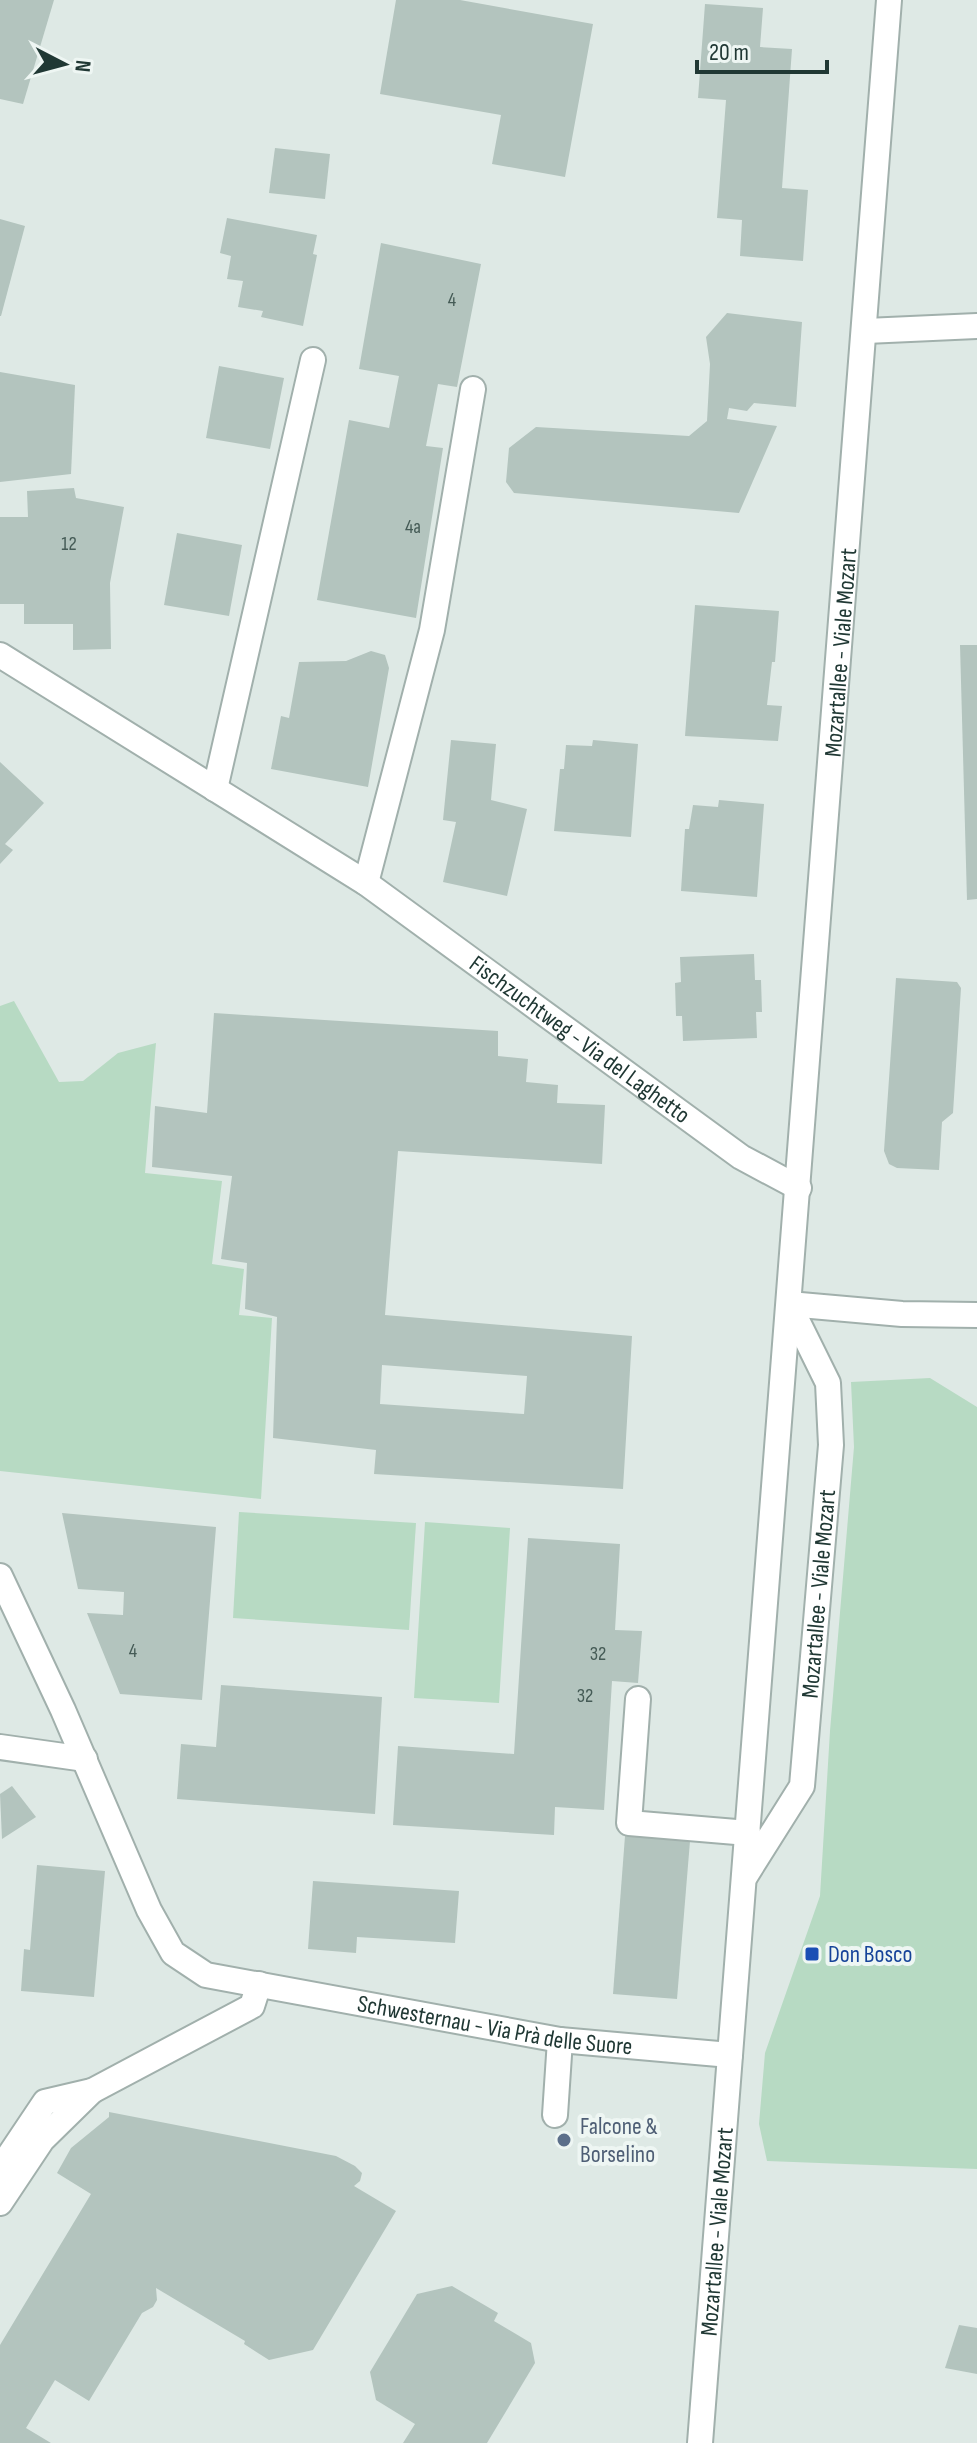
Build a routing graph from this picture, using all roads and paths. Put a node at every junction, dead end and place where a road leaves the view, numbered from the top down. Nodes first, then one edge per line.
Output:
1 (889, 0) edge
2 (977, 326) edge
3 (866, 331) junction
4 (313, 360) dead end
5 (473, 389) dead end
6 (0, 655) edge
7 (215, 789) junction
8 (366, 883) junction
9 (799, 1188) junction
10 (789, 1304) junction
11 (977, 1315) edge
12 (0, 1576) edge
13 (638, 1699) dead end
14 (0, 1747) edge
15 (85, 1759) junction
16 (748, 1833) junction
17 (745, 1877) junction
18 (259, 1984) junction
19 (560, 2040) junction
20 (730, 2055) junction
21 (92, 2091) junction
22 (555, 2115) dead end
23 (0, 2169) edge
24 (0, 2203) edge
25 (700, 2443) edge

1 - 3 street, Mozartallee - Viale Mozart
2 - 3 street
3 - 9 street, Mozartallee - Viale Mozart
4 - 7 street
5 - 8 street
6 - 7 street, Fischzuchtweg - Via del Laghetto
7 - 8 street, Fischzuchtweg - Via del Laghetto
8 - 9 street, Fischzuchtweg - Via del Laghetto
9 - 10 street, Mozartallee - Viale Mozart
10 - 11 street
10 - 16 street, Mozartallee - Viale Mozart
10 - 17 street, Mozartallee - Viale Mozart
12 - 15 street, Schwesternau - Via Prà delle Suore
13 - 16 street
14 - 15 street
15 - 18 street, Schwesternau - Via Prà delle Suore
16 - 17 street, Mozartallee - Viale Mozart
17 - 20 street, Mozartallee - Viale Mozart
18 - 19 street, Schwesternau - Via Prà delle Suore
18 - 21 street
19 - 20 street, Schwesternau - Via Prà delle Suore
19 - 22 street
20 - 25 street, Mozartallee - Viale Mozart
21 - 23 street
21 - 24 street

